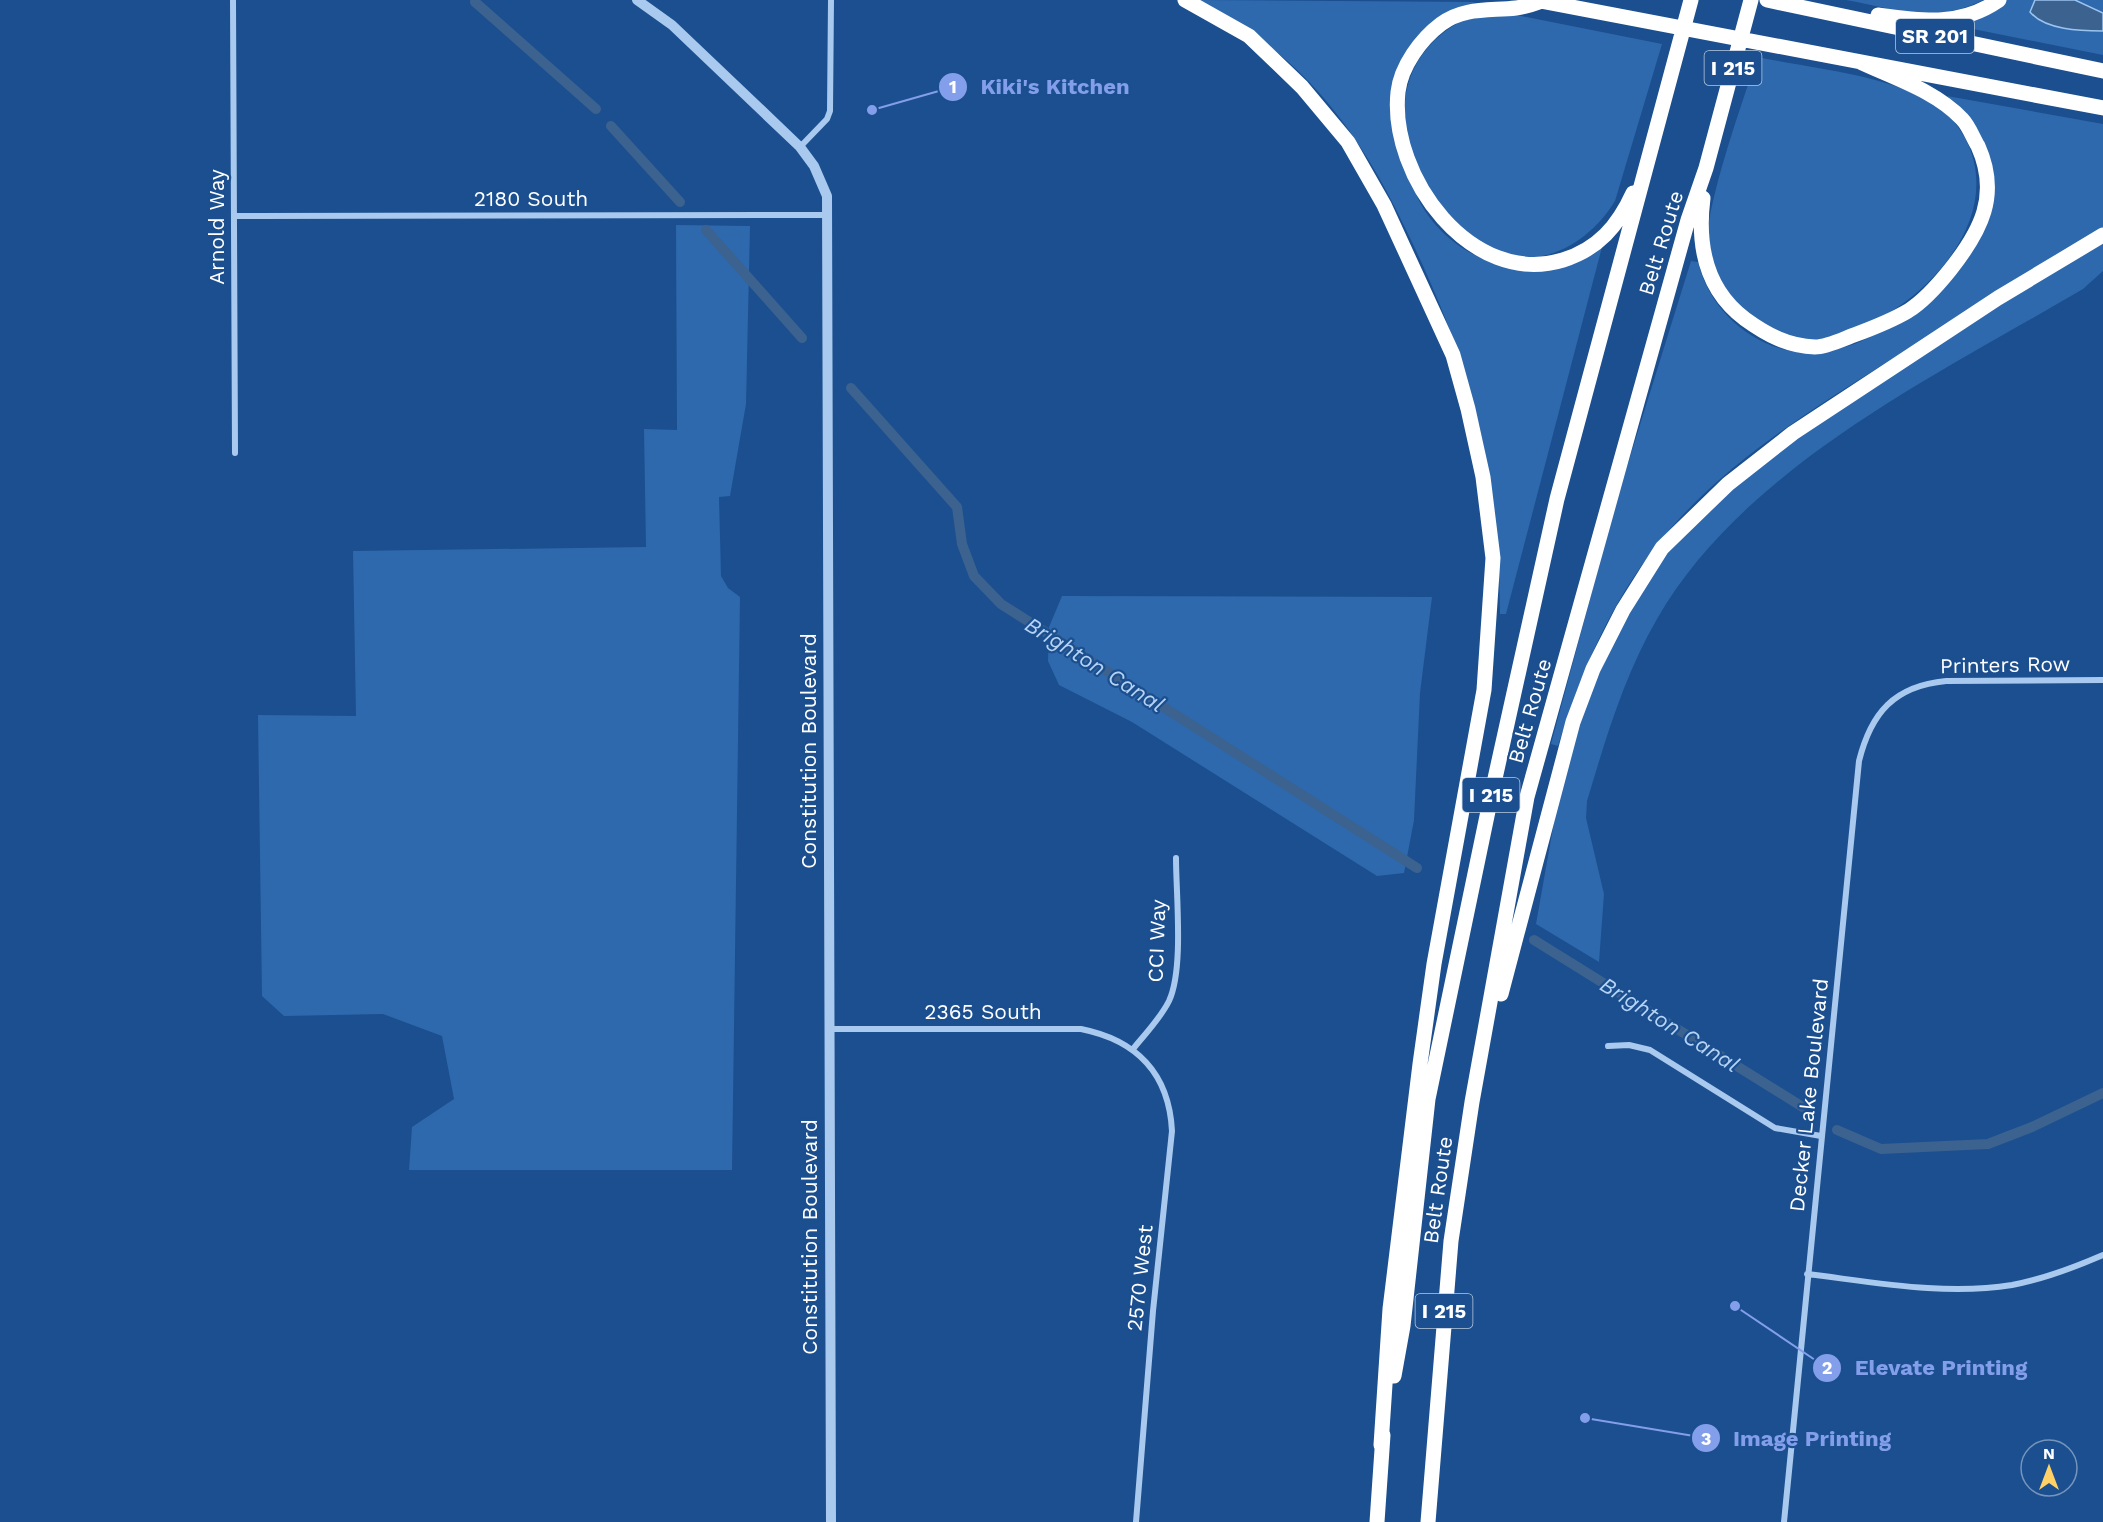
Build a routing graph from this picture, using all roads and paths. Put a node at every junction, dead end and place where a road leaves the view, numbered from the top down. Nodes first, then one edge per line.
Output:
1 (233, 0) edge
2 (637, 0) edge
3 (831, 0) edge
4 (1185, 0) edge
5 (1691, 0) edge
6 (1751, 0) edge
7 (1767, 0) edge
8 (1782, 0) edge
9 (1999, 0) edge
10 (1538, 1) edge
11 (1860, 62) junction
12 (2103, 71) edge
13 (2103, 108) edge
14 (800, 147) junction
15 (1650, 155) junction
16 (1706, 168) junction
17 (828, 215) junction
18 (234, 216) junction
19 (2103, 235) edge
20 (235, 453) dead end
21 (2103, 680) edge
22 (1908, 689) joint
23 (1176, 858) dead end
24 (829, 1029) junction
25 (1608, 1046) dead end
26 (1132, 1049) junction
27 (1472, 1102) junction
28 (1821, 1136) junction
29 (2103, 1255) edge
30 (1807, 1274) junction
31 (1381, 1445) junction
32 (831, 1522) edge
33 (1136, 1522) edge
34 (1377, 1522) edge
35 (1428, 1522) edge
36 (1784, 1522) edge

1 - 18 street, Arnold Way
2 - 14 street, Constitution Boulevard
3 - 14 street
4 - 31 highway
5 - 15 highway, Belt Route / I 215
6 - 16 highway, Belt Route / I 215
7 - 12 highway, SR 201
8 - 9 highway
10 - 11 highway, SR 201
10 - 15 highway
11 - 13 highway, SR 201
11 - 16 highway
14 - 17 street, Constitution Boulevard
15 - 31 highway, Belt Route / I 215
16 - 27 highway, Belt Route / I 215
17 - 18 street, 2180 South
17 - 24 street, Constitution Boulevard
18 - 20 street, Arnold Way
19 - 27 highway
21 - 22 street, Printers Row
22 - 28 street, Decker Lake Boulevard
23 - 26 street, CCI Way
24 - 26 street, 2365 South
24 - 32 street, Constitution Boulevard
25 - 28 street
26 - 33 street, 2570 West
27 - 35 highway, Belt Route / I 215
28 - 30 street, Decker Lake Boulevard
29 - 30 street
30 - 36 street, Decker Lake Boulevard
31 - 34 highway, Belt Route / I 215

